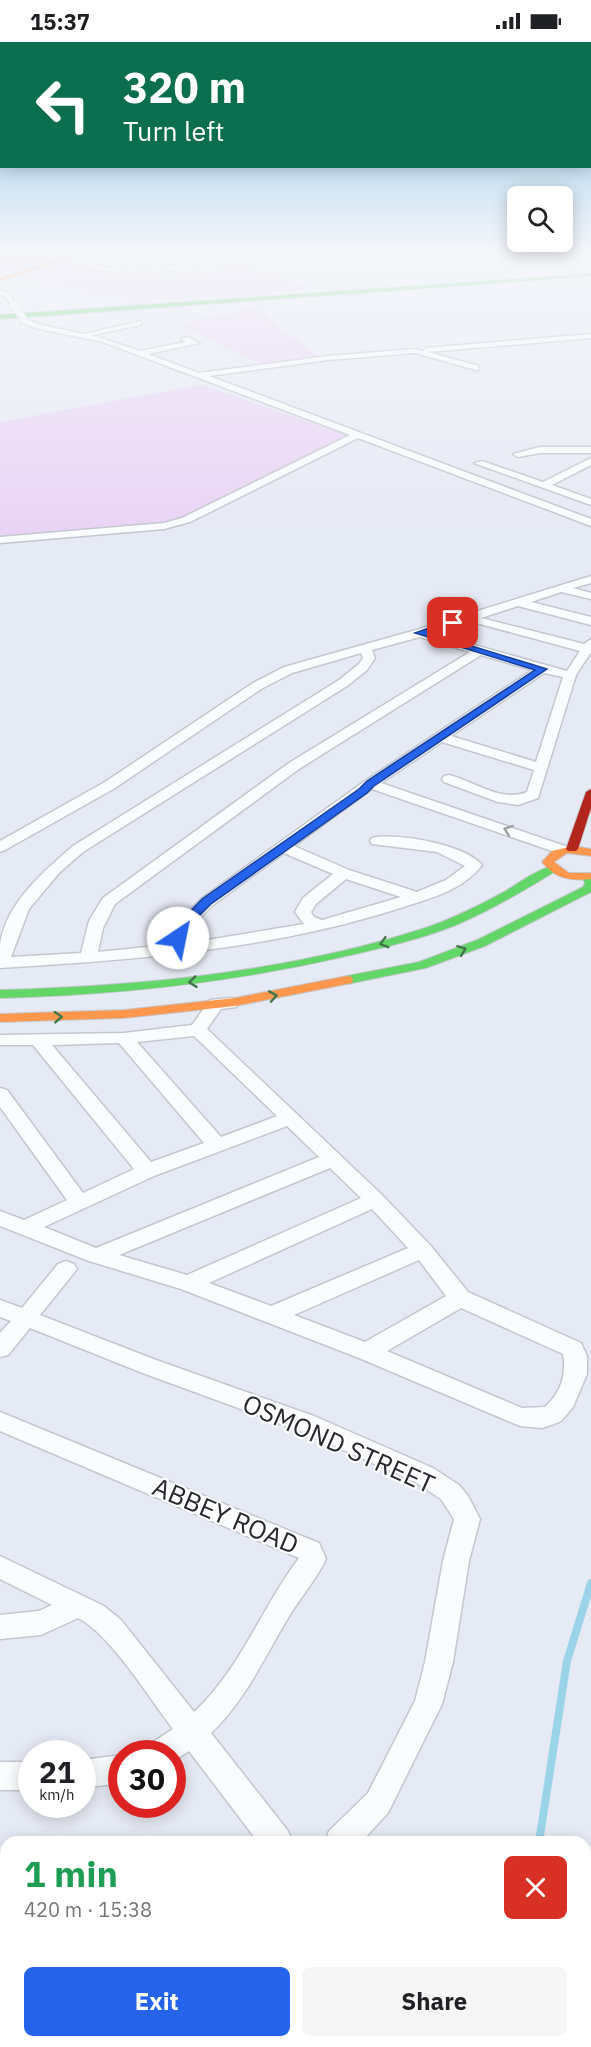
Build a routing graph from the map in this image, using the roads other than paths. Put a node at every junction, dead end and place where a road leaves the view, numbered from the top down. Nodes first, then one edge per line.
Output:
1 (112, 343) edge
2 (194, 343) edge
3 (514, 343) edge
4 (196, 350) dead end
5 (415, 351) junction
6 (138, 353) junction
7 (151, 358) junction
8 (476, 368) dead end
9 (197, 376) junction
10 (356, 436) junction
11 (591, 450) edge
12 (518, 454) dead end
13 (591, 461) edge
14 (480, 463) dead end
15 (543, 486) junction
16 (591, 502) edge
17 (591, 524) edge
18 (0, 540) edge
19 (591, 579) edge
20 (560, 589) junction
21 (591, 596) edge
22 (518, 602) junction
23 (469, 618) junction
24 (591, 621) edge
25 (420, 633) junction
26 (590, 646) edge
27 (365, 648) junction
28 (481, 650) junction
29 (542, 669) junction
30 (570, 675) junction
31 (439, 737) junction
32 (542, 768) junction
33 (449, 779) dead end
34 (367, 787) junction
35 (591, 792) edge
36 (377, 841) dead end
37 (0, 847) edge
38 (283, 847) junction
39 (590, 848) edge
40 (567, 849) junction
41 (551, 863) junction
42 (344, 873) junction
43 (589, 876) edge
44 (416, 897) junction
45 (321, 925) junction
46 (193, 948) junction
47 (89, 958) junction
48 (0, 963) edge
49 (0, 994) edge
50 (235, 1002) junction
51 (0, 1018) edge
52 (198, 1030) junction
53 (124, 1038) junction
54 (0, 1040) edge
55 (39, 1041) junction
56 (0, 1094) edge
57 (290, 1118) junction
58 (218, 1146) junction
59 (331, 1160) junction
60 (147, 1171) junction
61 (375, 1200) junction
62 (78, 1201) junction
63 (0, 1218) edge
64 (24, 1228) junction
65 (423, 1250) junction
66 (96, 1256) junction
67 (66, 1269) dead end
68 (188, 1283) junction
69 (460, 1298) junction
70 (0, 1308) edge
71 (270, 1316) junction
72 (25, 1317) junction
73 (0, 1349) edge
74 (367, 1352) junction
75 (0, 1422) edge
76 (0, 1567) edge
77 (77, 1606) junction
78 (0, 1627) edge
79 (193, 1733) junction
80 (182, 1740) edge
81 (0, 1776) edge
82 (18, 1776) edge
83 (272, 1836) edge
84 (346, 1836) edge

1 - 6 street
2 - 6 street
3 - 5 street
4 - 7 street
5 - 8 street
5 - 9 street
6 - 7 street
7 - 9 street
9 - 10 street
10 - 17 street
10 - 18 street
11 - 12 street
13 - 15 street
14 - 15 street
15 - 16 street
19 - 20 street
20 - 21 street
20 - 22 street
22 - 23 street
22 - 24 street
23 - 25 street
23 - 26 street
25 - 27 street
25 - 28 street
26 - 30 street
27 - 37 street
27 - 48 street
28 - 29 street
28 - 47 street
29 - 30 street
29 - 31 street
30 - 32 street
31 - 32 street
31 - 34 street
32 - 33 street
34 - 38 street
40 -> 34 street
34 - 41 street
35 - 40 main road
36 - 44 street
38 - 42 street
38 - 46 street
39 - 40 main road
40 - 41 main road
41 - 43 main road
41 -> 49 main road
42 - 44 street
42 - 45 street
50 -> 43 main road
44 - 45 street
45 - 46 street
46 - 47 street
47 - 48 street
51 -> 50 main road
50 - 52 street
52 - 53 street
52 - 57 street
53 - 55 street
53 - 58 street
54 - 55 street
55 - 60 street
56 - 62 street
57 - 58 street
57 - 59 street
58 - 60 street
59 - 61 street
59 - 66 street
60 - 62 street
61 - 65 street
61 - 68 street
62 - 64 street
63 - 64 street
64 - 66 street
65 - 69 street
65 - 71 street
66 - 68 street
67 - 72 street
68 - 71 street
69 - 74 street
69 - 74 street
70 - 72 street, OSMOND STREET
71 - 74 street
72 - 73 street
72 - 84 street, OSMOND STREET
75 - 79 street, ABBEY ROAD
76 - 77 street
77 - 78 street
77 - 79 street
79 - 80 street, ABBEY ROAD
79 - 83 street
81 - 82 street

